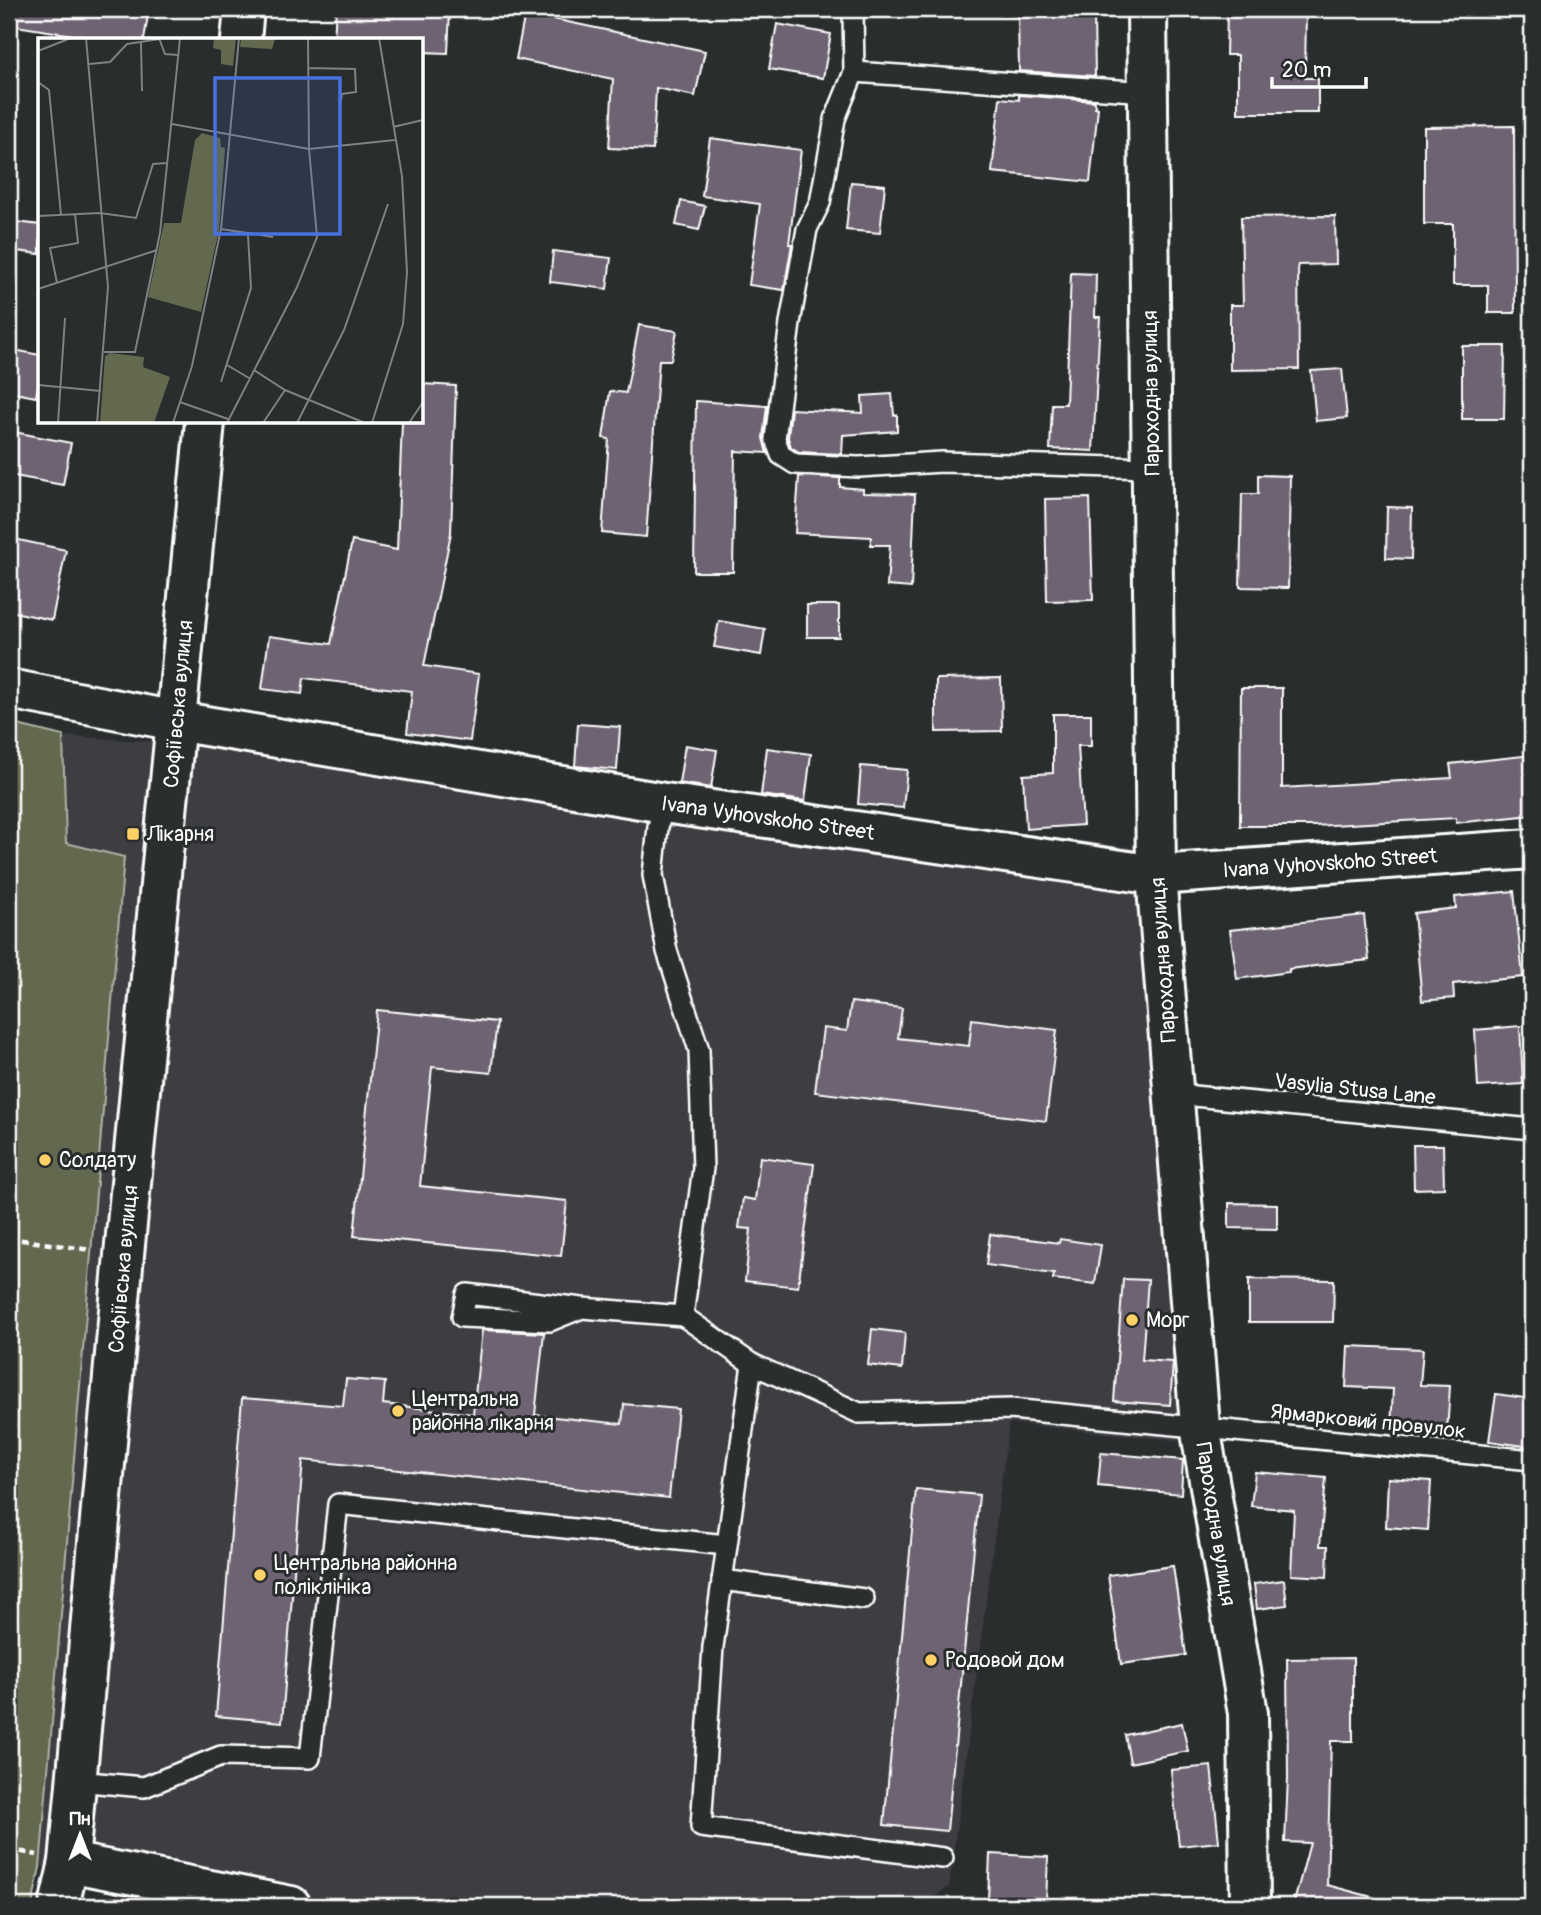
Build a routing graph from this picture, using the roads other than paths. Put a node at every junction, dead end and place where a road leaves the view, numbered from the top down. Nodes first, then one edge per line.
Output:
1 (244, 9) edge
2 (853, 9) edge
3 (1147, 9) edge
4 (241, 38) edge
5 (854, 72) junction
6 (1147, 92) junction
7 (205, 424) edge
8 (1152, 468) junction
9 (9, 689) edge
10 (176, 721) junction
11 (664, 803) junction
12 (1532, 849) edge
13 (1156, 875) junction
14 (1173, 1094) junction
15 (1532, 1129) edge
16 (582, 1308) junction
17 (683, 1316) junction
18 (752, 1364) junction
19 (1200, 1426) junction
20 (1532, 1460) edge
21 (726, 1545) junction
22 (722, 1580) junction
23 (864, 1599) dead end
24 (76, 1781) junction
25 (943, 1858) dead end
26 (69, 1862) junction
27 (59, 1906) edge
28 (291, 1906) edge
29 (1250, 1906) edge

1 - 4 street
2 - 5 lane
3 - 6 street, Пароходна вулиця
5 - 6 lane
5 - 8 lane
6 - 8 street, Пароходна вулиця
7 - 10 street, Софіївська вулиця
8 - 13 street, Пароходна вулиця
9 - 10 street, Ivana Vyhovskoho Street
10 - 11 street, Ivana Vyhovskoho Street
10 - 24 street, Софіївська вулиця
11 - 13 street, Ivana Vyhovskoho Street
11 - 17 lane
12 - 13 street, Ivana Vyhovskoho Street
13 - 14 street, Пароходна вулиця
14 - 15 lane, Vasylia Stusa Lane
14 - 19 street, Пароходна вулиця
16 - 16 lane
16 - 17 lane
17 - 18 lane, Ярмарковий провулок
18 - 19 lane, Ярмарковий провулок
18 - 21 lane
19 - 20 lane, Ярмарковий провулок
19 - 29 street, Пароходна вулиця
21 - 22 lane
21 - 24 lane
22 - 23 lane
22 - 25 lane
24 - 26 street, Софіївська вулиця
26 - 27 street, Софіївська вулиця
26 - 28 street

